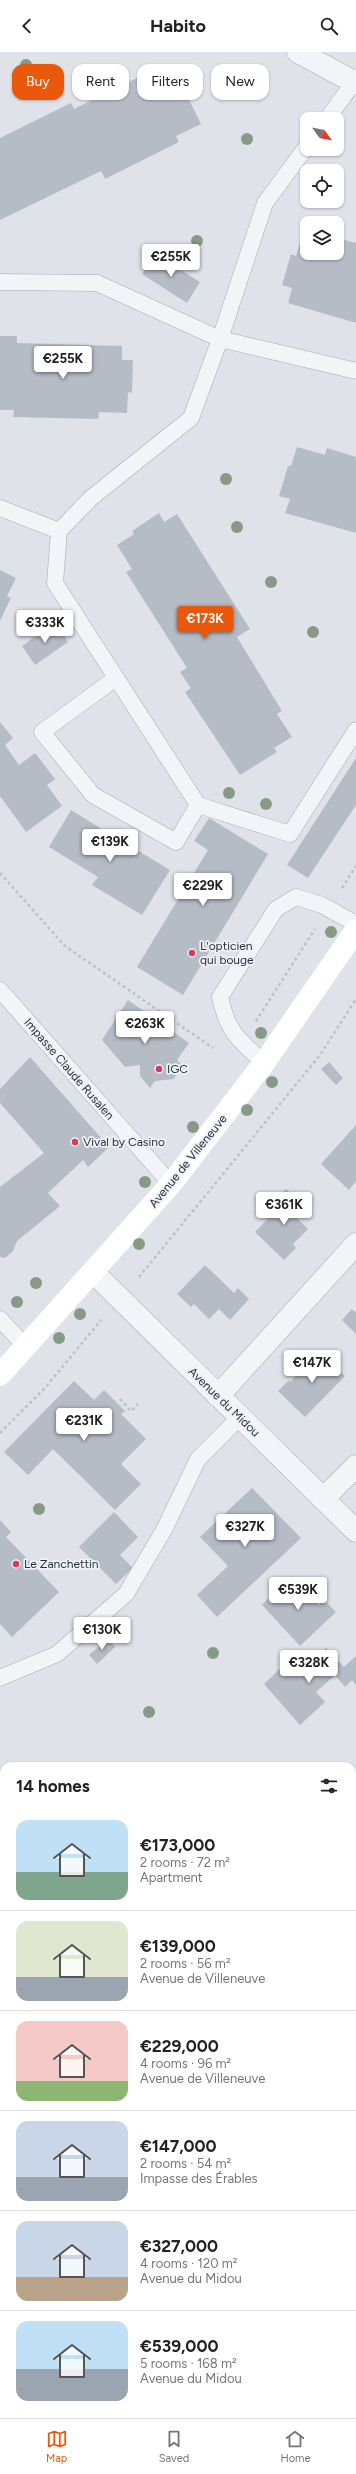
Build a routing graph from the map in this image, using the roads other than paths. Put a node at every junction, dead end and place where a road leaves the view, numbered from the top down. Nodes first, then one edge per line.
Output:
1 (298, 52) edge
2 (355, 83) edge
3 (332, 112) edge
4 (300, 156) edge
5 (0, 282) edge
6 (220, 339) junction
7 (356, 371) edge
8 (0, 508) edge
9 (59, 531) junction
10 (116, 678) junction
11 (356, 730) edge
12 (198, 805) junction
13 (356, 924) edge
14 (356, 930) edge
15 (0, 990) edge
16 (264, 1063) junction
17 (170, 1184) junction
18 (356, 1244) edge
19 (93, 1272) junction
20 (0, 1319) edge
21 (26, 1347) junction
22 (0, 1375) edge
23 (218, 1396) junction
24 (240, 1417) junction
25 (356, 1466) edge
26 (323, 1499) junction
27 (356, 1531) edge
28 (0, 1678) edge

1 - 2 street
2 - 3 lane
4 - 6 lane
5 - 6 lane
6 - 7 lane
6 - 9 lane
8 - 9 lane
9 - 10 lane
10 - 12 lane
10 - 12 lane
11 - 12 lane
13 - 16 lane
14 - 16 main road, Avenue de Villeneuve
15 - 17 lane, Impasse Claude Rusalen
16 - 17 main road, Avenue de Villeneuve
17 - 19 main road, Avenue de Villeneuve
18 - 23 street
19 - 21 main road, Avenue de Villeneuve
19 - 23 street, Avenue du Midou
20 - 21 lane
21 - 22 main road, Avenue de Villeneuve
23 - 24 street, Avenue du Midou
24 - 26 street, Avenue du Midou
24 - 28 lane
25 - 26 street
26 - 27 street, Avenue du Midou

